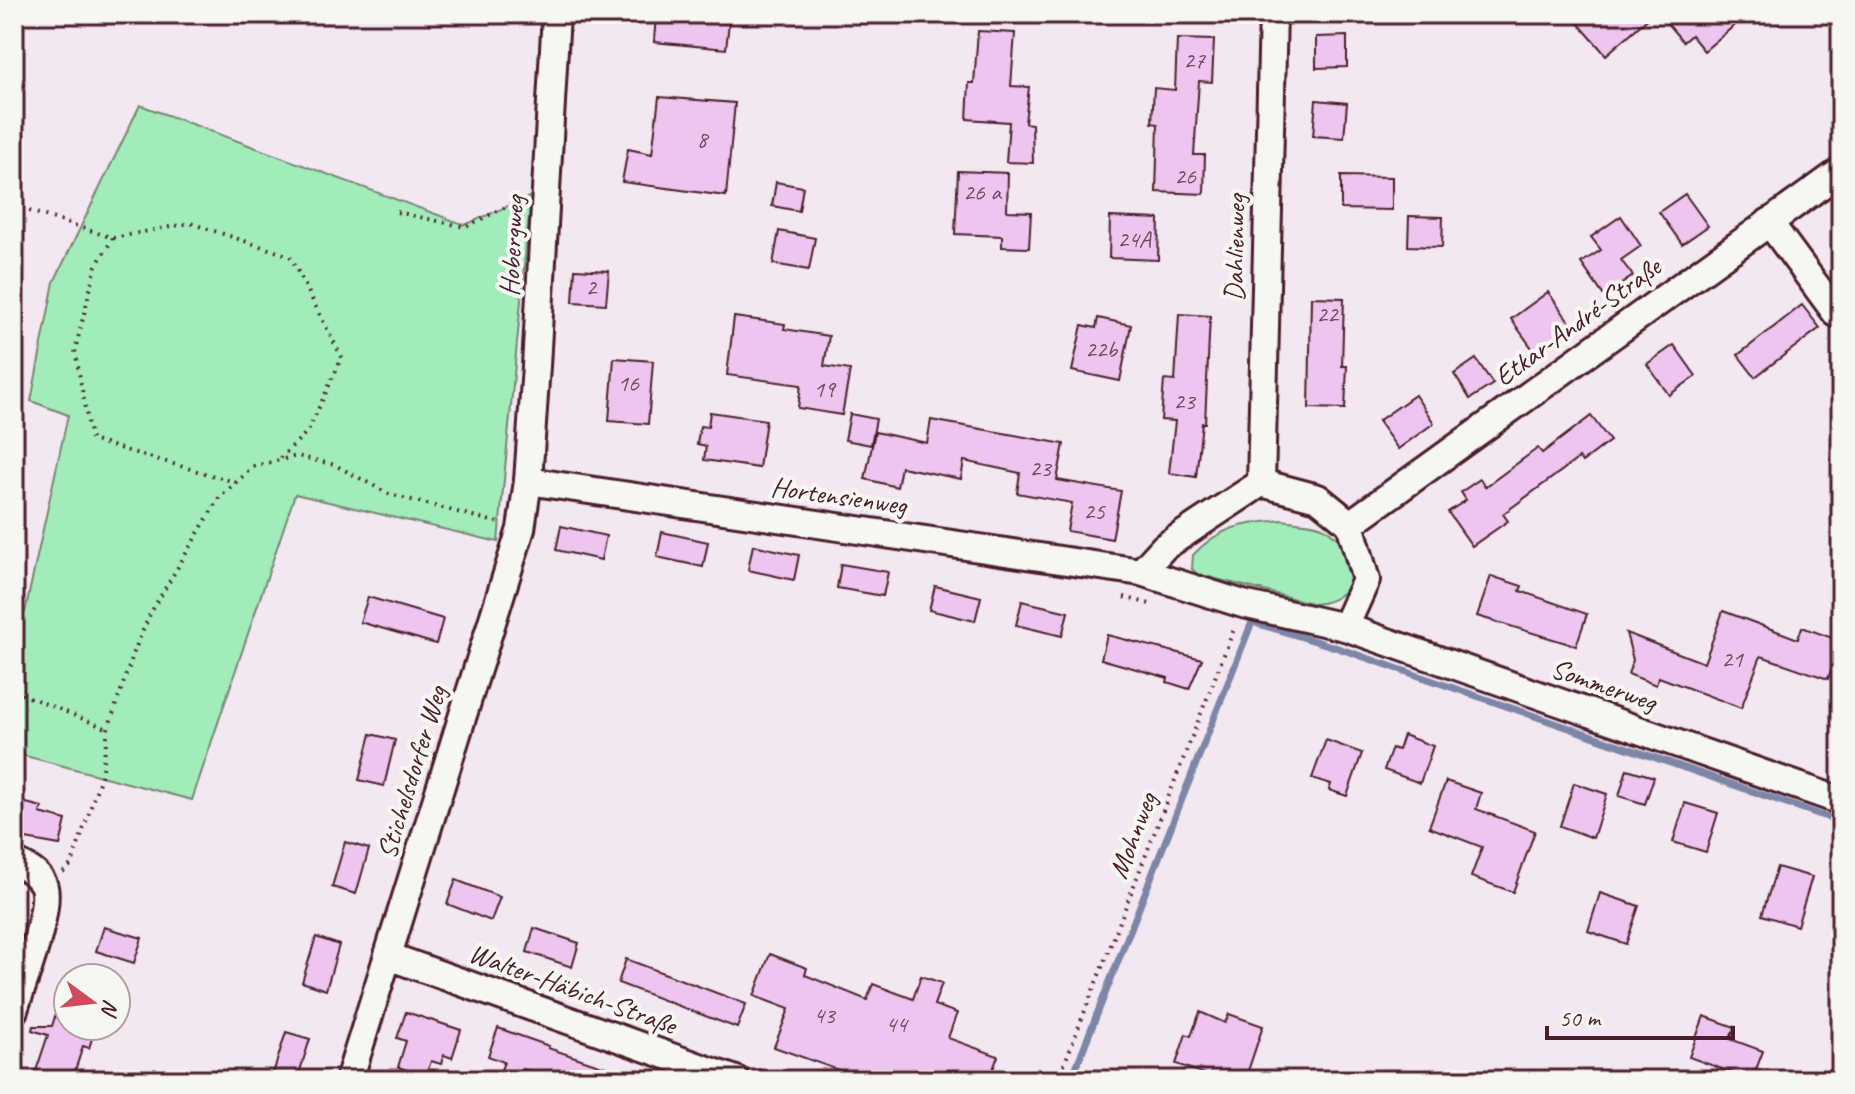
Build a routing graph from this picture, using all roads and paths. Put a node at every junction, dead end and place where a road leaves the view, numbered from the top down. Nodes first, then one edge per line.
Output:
1 (556, 14) edge
2 (1273, 14) edge
3 (1841, 171) edge
4 (546, 188) junction
5 (14, 206) edge
6 (397, 212) dead end
7 (1769, 222) junction
8 (113, 238) junction
9 (1836, 313) dead end
10 (279, 460) junction
11 (528, 481) junction
12 (236, 483) junction
13 (1261, 483) junction
14 (1350, 524) junction
15 (521, 529) junction
16 (1141, 572) junction
17 (1120, 597) dead end
18 (1243, 604) junction
19 (1164, 607) dead end
20 (1345, 627) junction
21 (14, 691) edge
22 (108, 729) junction
23 (1841, 801) edge
24 (14, 862) edge
25 (44, 888) junction
26 (388, 956) junction
27 (14, 1010) edge
28 (747, 1075) edge
29 (349, 1080) edge
30 (786, 1080) edge
31 (1058, 1080) edge

1 - 4 street, Hobergweg
2 - 13 street, Dahlienweg
3 - 7 street, Etkar-André-Straße
4 - 6 path
4 - 11 street, Hobergweg
5 - 8 path
7 - 9 street
7 - 14 street, Etkar-André-Straße
8 - 10 path
8 - 12 path
10 - 12 path
10 - 15 path
11 - 15 street, Stichelsdorfer Weg
11 - 16 street, Hortensienweg
12 - 22 path
13 - 14 street
13 - 16 street
14 - 20 street
15 - 26 street, Stichelsdorfer Weg
16 - 18 street, Hortensienweg
17 - 19 path
18 - 20 street, Sommerweg
18 - 31 path, Mohnweg
20 - 23 street, Sommerweg
21 - 22 path
22 - 25 path
24 - 25 street
25 - 27 street
26 - 28 street, Walter-Häbich-Straße
26 - 29 street, Stichelsdorfer Weg
28 - 30 path

